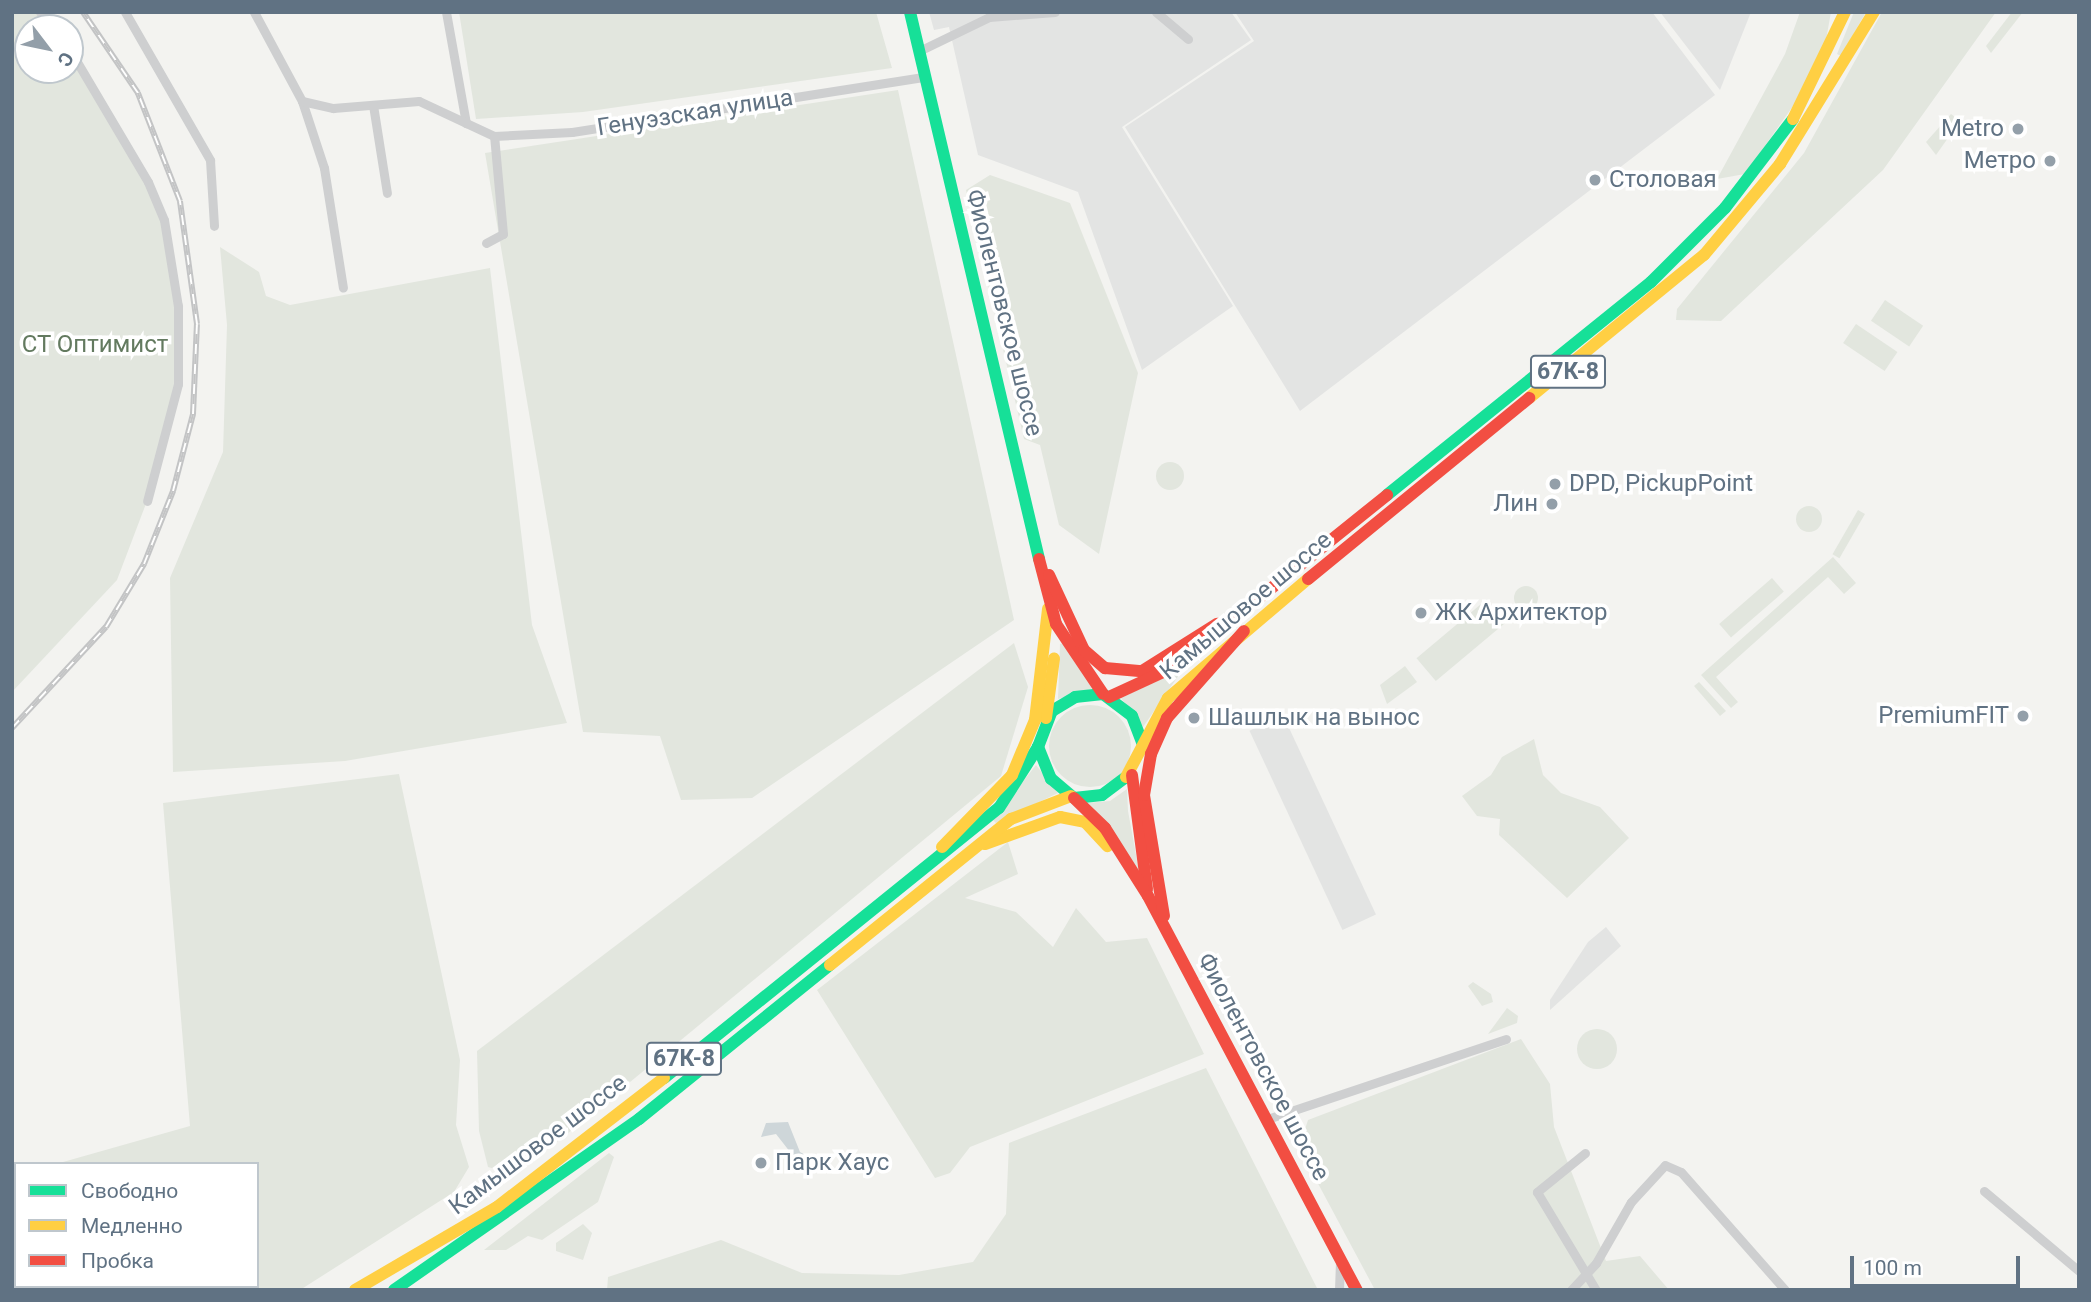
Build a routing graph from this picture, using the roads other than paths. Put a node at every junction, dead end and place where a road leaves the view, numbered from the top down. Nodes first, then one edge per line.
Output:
1 (125, 12) edge
2 (254, 12) edge
3 (446, 12) edge
4 (910, 12) edge
5 (1055, 12) edge
6 (1156, 12) edge
7 (1846, 12) edge
8 (1874, 12) edge
9 (988, 15) edge
10 (1188, 40) dead end
11 (919, 51) junction
12 (84, 74) edge
13 (925, 77) junction
14 (302, 101) junction
15 (373, 105) junction
16 (466, 123) junction
17 (494, 136) junction
18 (387, 193) dead end
19 (214, 226) dead end
20 (486, 243) dead end
21 (343, 288) dead end
22 (147, 501) dead end
23 (1039, 557) junction
24 (1049, 602) junction
25 (1251, 606) junction
26 (1056, 624) junction
27 (1244, 631) junction
28 (1106, 696) junction
29 (1046, 718) junction
30 (1143, 744) junction
31 (1038, 747) junction
32 (1132, 775) junction
33 (1073, 797) junction
34 (978, 846) junction
35 (933, 861) junction
36 (1138, 880) junction
37 (1148, 897) junction
38 (1167, 930) junction
39 (1506, 1039) dead end
40 (1267, 1119) junction
41 (1584, 1153) dead end
42 (1984, 1191) dead end
43 (1340, 1258) junction
44 (2079, 1271) edge
45 (1585, 1272) junction
46 (355, 1290) edge
47 (394, 1290) edge
48 (1339, 1290) edge
49 (1357, 1290) edge
50 (1571, 1290) edge
51 (1596, 1290) edge
52 (1785, 1290) edge

1 - 19 street
2 - 14 street
3 - 16 street
4 - 11 main road, Фиолентовское шоссе
5 - 9 street
6 - 10 street
7 - 25 main road, Камышовое шоссе / 67К-8
8 - 27 main road, Камышовое шоссе / 67К-8
9 - 11 street
11 - 13 main road, Фиолентовское шоссе
12 - 22 street
13 - 17 street, Генуэзская улица
13 - 23 main road, Фиолентовское шоссе
14 - 15 street, Генуэзская улица
14 - 21 street
15 - 16 street, Генуэзская улица
15 - 18 street
16 - 17 street, Генуэзская улица
17 - 20 street
23 - 24 main road, Фиолентовское шоссе
23 - 25 main road
24 - 26 main road, Фиолентовское шоссе
24 - 35 main road
25 - 28 main road, Камышовое шоссе / 67К-8
26 - 28 main road, Фиолентовское шоссе
26 - 29 main road, Фиолентовское шоссе
27 - 30 main road, Камышовое шоссе / 67К-8
27 - 38 main road
28 - 29 main road, Камышовое шоссе / 67К-8
28 - 30 main road
29 - 31 main road, 67К-8
30 - 32 main road, 67К-8
31 - 33 main road
31 - 35 main road, Камышовое шоссе / 67К-8
32 - 33 main road, 67К-8
32 - 37 main road, Фиолентовское шоссе
33 - 34 main road, 67К-8
33 - 36 main road, Фиолентовское шоссе
34 - 36 main road
34 - 47 main road, Камышовое шоссе / 67К-8
35 - 46 main road, Камышовое шоссе / 67К-8
36 - 37 main road, Фиолентовское шоссе
37 - 38 main road, Фиолентовское шоссе
38 - 40 main road, Фиолентовское шоссе
39 - 40 street
40 - 43 main road, Фиолентовское шоссе
41 - 45 street
42 - 44 street
43 - 48 street, Фиолентовское шоссе
43 - 49 main road, Фиолентовское шоссе
45 - 50 street
45 - 51 street
45 - 52 street

